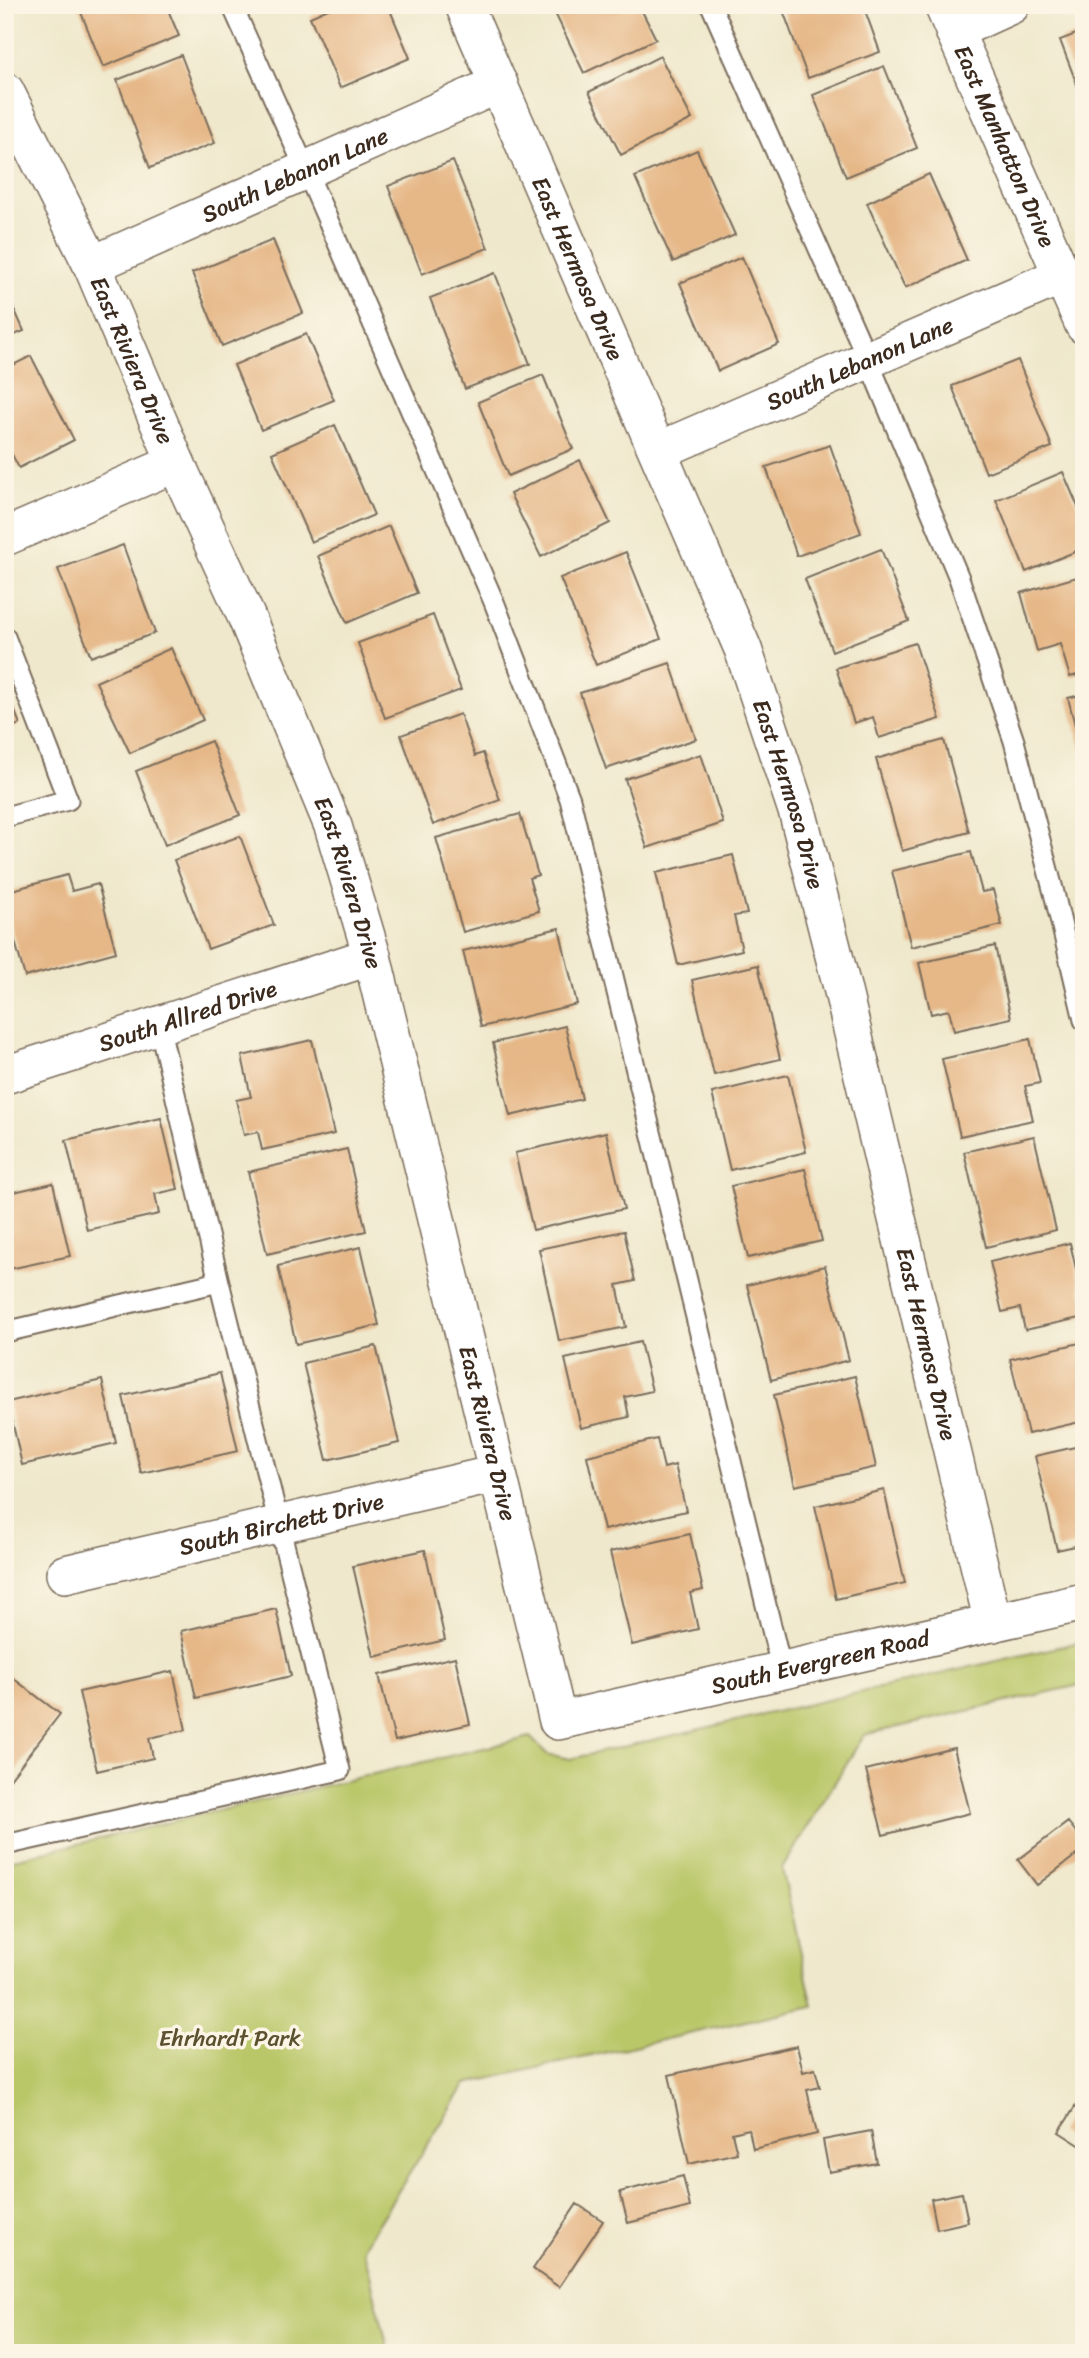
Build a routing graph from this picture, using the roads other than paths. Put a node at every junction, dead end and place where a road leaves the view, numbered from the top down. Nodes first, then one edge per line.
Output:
1 (232, 5) edge
2 (464, 5) edge
3 (712, 5) edge
4 (1011, 5) edge
5 (949, 18) edge
6 (499, 84) junction
7 (5, 91) edge
8 (306, 170) junction
9 (92, 265) junction
10 (1063, 275) junction
11 (1084, 325) edge
12 (868, 360) junction
13 (658, 451) junction
14 (176, 463) junction
15 (5, 537) edge
16 (5, 637) edge
17 (5, 817) edge
18 (372, 956) junction
19 (1084, 1020) edge
20 (159, 1025) junction
21 (5, 1075) edge
22 (219, 1282) junction
23 (5, 1332) edge
24 (496, 1474) junction
25 (278, 1525) junction
26 (65, 1574) dead end
27 (1084, 1602) edge
28 (993, 1623) junction
29 (782, 1671) junction
30 (558, 1721) joint
31 (5, 1845) edge

1 - 8 lane
2 - 6 street, East Hermosa Drive
3 - 12 lane
4 - 5 street
5 - 10 street, East Manhatton Drive
6 - 8 street, South Lebanon Lane
6 - 13 street, East Hermosa Drive
7 - 9 street, East Riviera Drive
8 - 9 street, South Lebanon Lane
8 - 29 lane
9 - 14 street, East Riviera Drive
10 - 11 street, East Manhatton Drive
10 - 12 street, South Lebanon Lane
12 - 13 street, South Lebanon Lane
12 - 19 lane
13 - 28 street, East Hermosa Drive
14 - 15 street
14 - 18 street, East Riviera Drive
16 - 17 lane
18 - 20 street, South Allred Drive
18 - 24 street, East Riviera Drive
20 - 21 street, South Allred Drive
20 - 22 lane
22 - 23 lane
22 - 25 lane
24 - 25 street, South Birchett Drive
24 - 30 street, East Riviera Drive
25 - 26 street, South Birchett Drive
25 - 31 lane
27 - 28 street, South Evergreen Road
28 - 29 street, South Evergreen Road
29 - 30 street, South Evergreen Road

